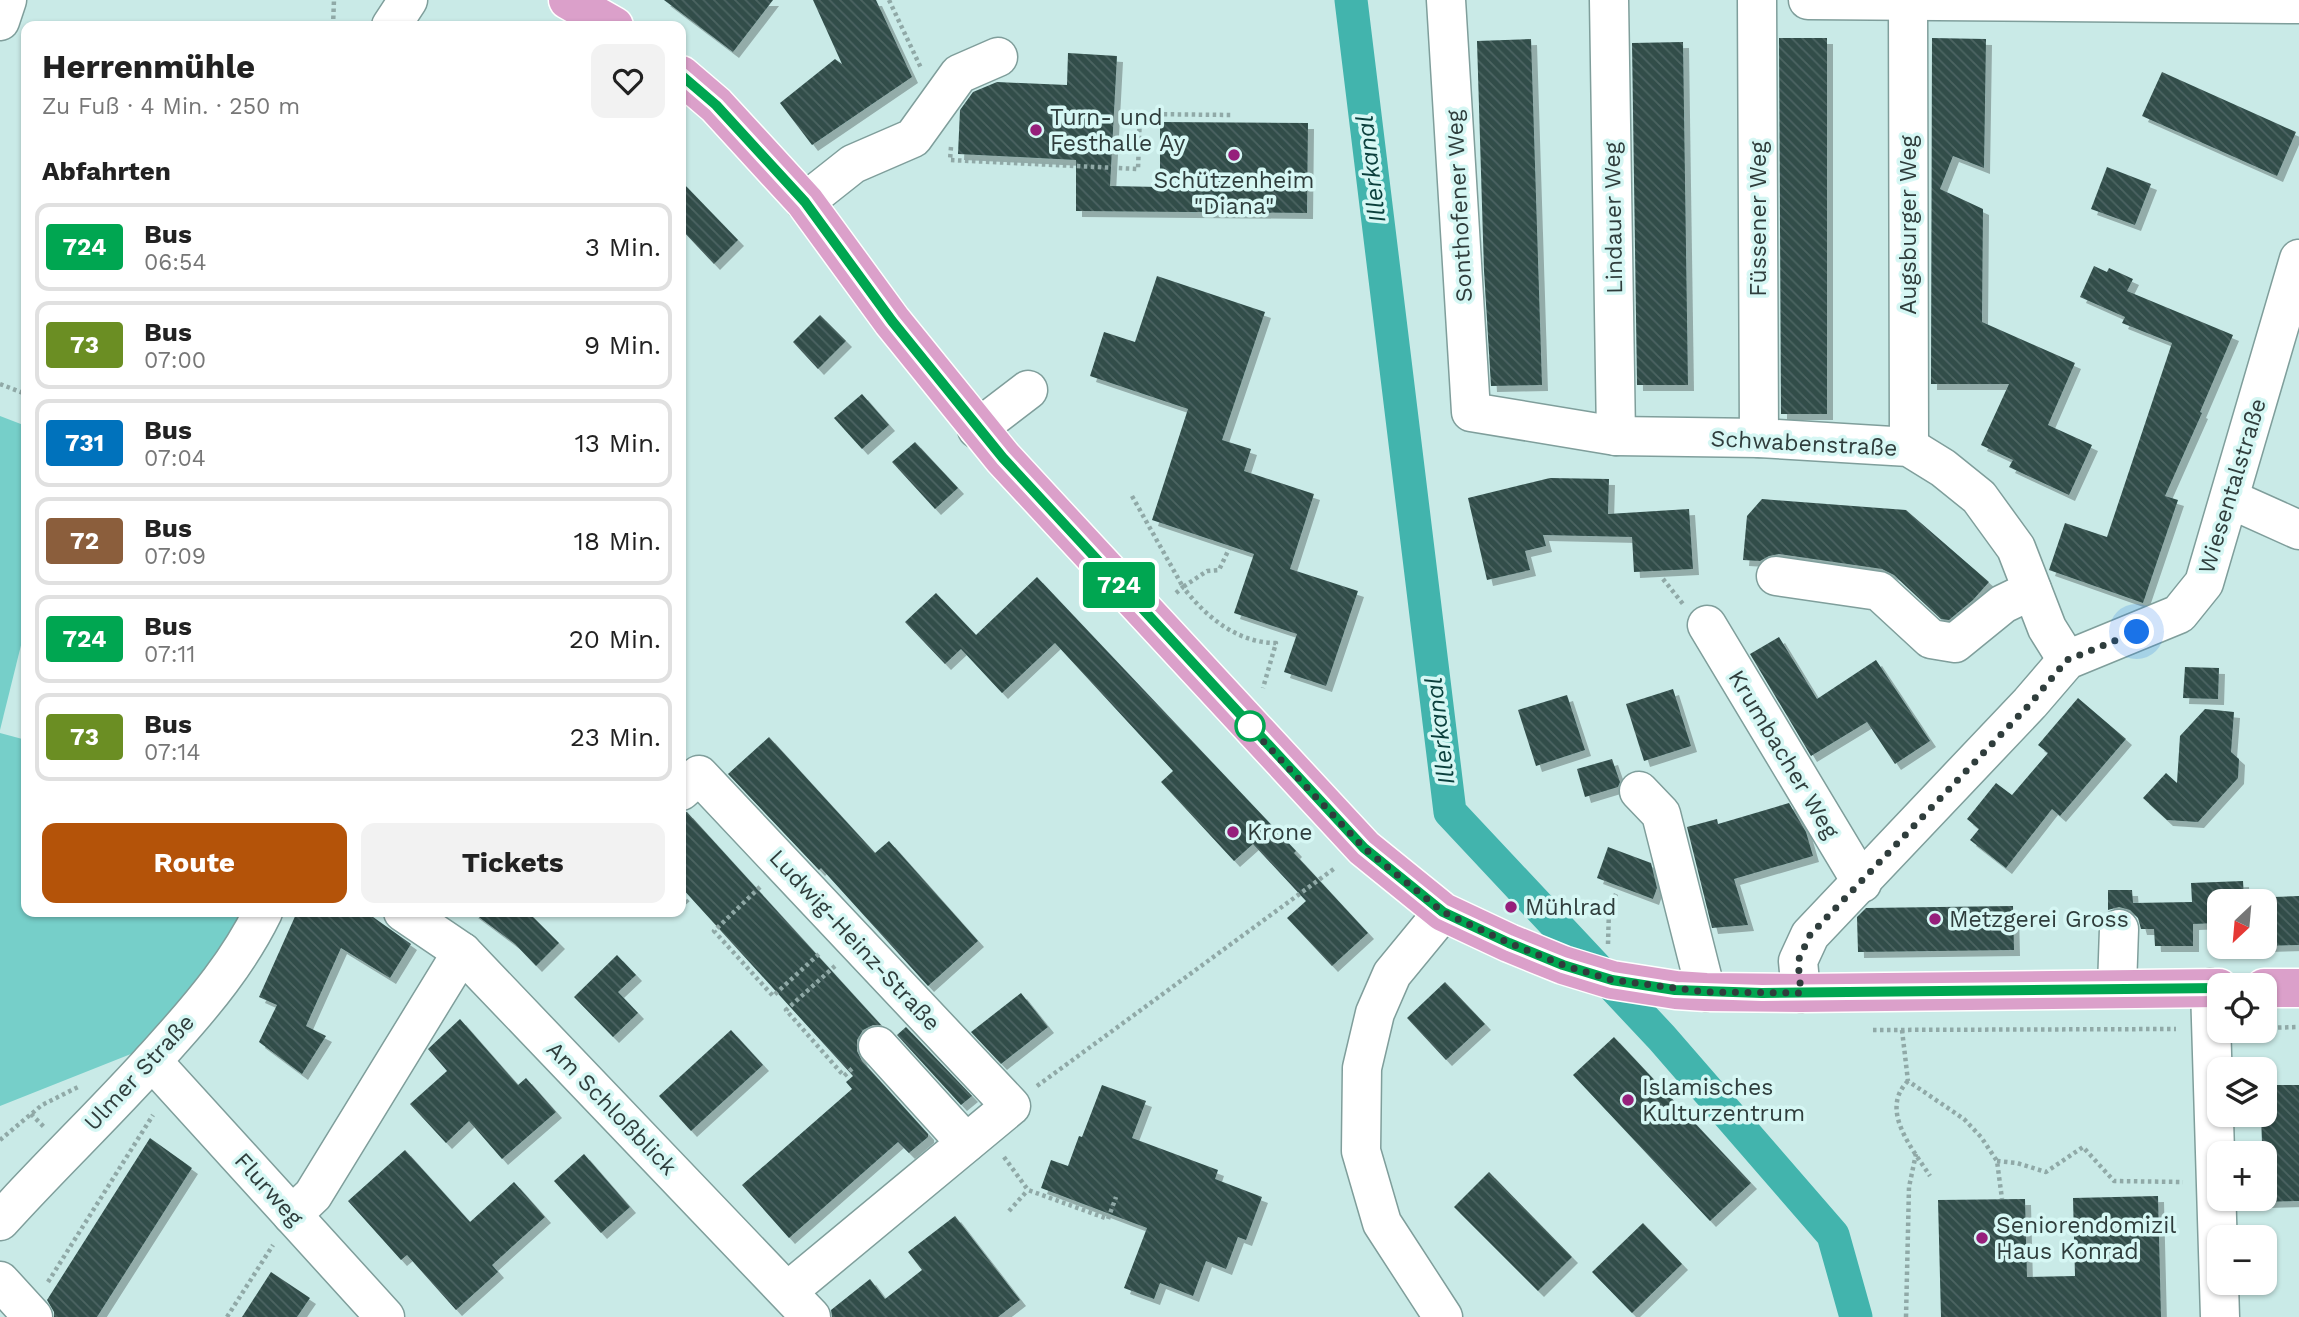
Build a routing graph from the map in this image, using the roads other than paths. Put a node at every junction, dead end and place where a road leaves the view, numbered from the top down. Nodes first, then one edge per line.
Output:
1 (7, 0) edge
2 (408, 0) edge
3 (568, 0) edge
4 (1446, 0) edge
5 (1609, 0) edge
6 (1757, 0) edge
7 (1808, 0) edge
8 (1908, 2) junction
9 (2299, 4) edge
10 (0, 21) edge
11 (394, 21) edge
12 (605, 21) edge
13 (998, 57) dead end
14 (686, 79) edge
15 (805, 202) junction
16 (2299, 259) edge
17 (1028, 390) dead end
18 (1471, 412) joint
19 (977, 429) junction
20 (1616, 436) junction
21 (1759, 438) junction
22 (1909, 447) junction
23 (2230, 499) junction
24 (2299, 530) edge
25 (1776, 576) dead end
26 (2032, 590) junction
27 (1707, 625) dead end
28 (2067, 660) junction
29 (690, 783) edge
30 (1639, 792) dead end
31 (1862, 883) junction
32 (1443, 912) junction
33 (261, 917) edge
34 (410, 917) edge
35 (2119, 929) dead end
36 (462, 952) junction
37 (2117, 987) junction
38 (2207, 988) edge
39 (2277, 988) edge
40 (2299, 988) edge
41 (1691, 991) junction
42 (1801, 993) junction
43 (2211, 1043) edge
44 (878, 1046) road end
45 (163, 1072) junction
46 (987, 1126) junction
47 (292, 1215) junction
48 (0, 1221) edge
49 (0, 1281) edge
50 (799, 1304) edge
51 (31, 1315) edge
52 (385, 1317) edge
53 (1443, 1317) edge
54 (2220, 1317) edge

1 - 10 street
2 - 11 street
3 - 12 main road
4 - 18 street, Sonthofener Weg
5 - 20 street, Lindauer Weg
6 - 21 street, Füssener Weg
7 - 8 street
8 - 9 street
8 - 22 street, Augsburger Weg
13 - 15 street
14 - 15 main road
15 - 19 main road
16 - 23 street, Wiesentalstraße
17 - 19 street
18 - 20 street, Schwabenstraße
19 - 32 main road
20 - 21 street, Schwabenstraße
21 - 22 street, Schwabenstraße
22 - 26 street, Schwabenstraße
23 - 24 street
23 - 28 street, Wiesentalstraße
25 - 26 street
26 - 28 street, Schwabenstraße
27 - 31 street, Krumbacher Weg
28 - 31 street, Wiesentalstraße
29 - 46 street, Ludwig-Heinz-Straße
30 - 41 street
31 - 42 street, Wiesentalstraße
32 - 41 main road
32 - 53 street
33 - 45 street, Ulmer Straße
34 - 36 street, Am Schloßblick
35 - 37 street
36 - 47 street
36 - 50 street, Am Schloßblick
37 - 38 main road
37 - 42 main road
39 - 40 main road
41 - 42 main road
43 - 54 street
44 - 46 street
45 - 47 street, Flurweg
45 - 48 street, Ulmer Straße
46 - 50 street
47 - 52 street, Flurweg
49 - 51 street

